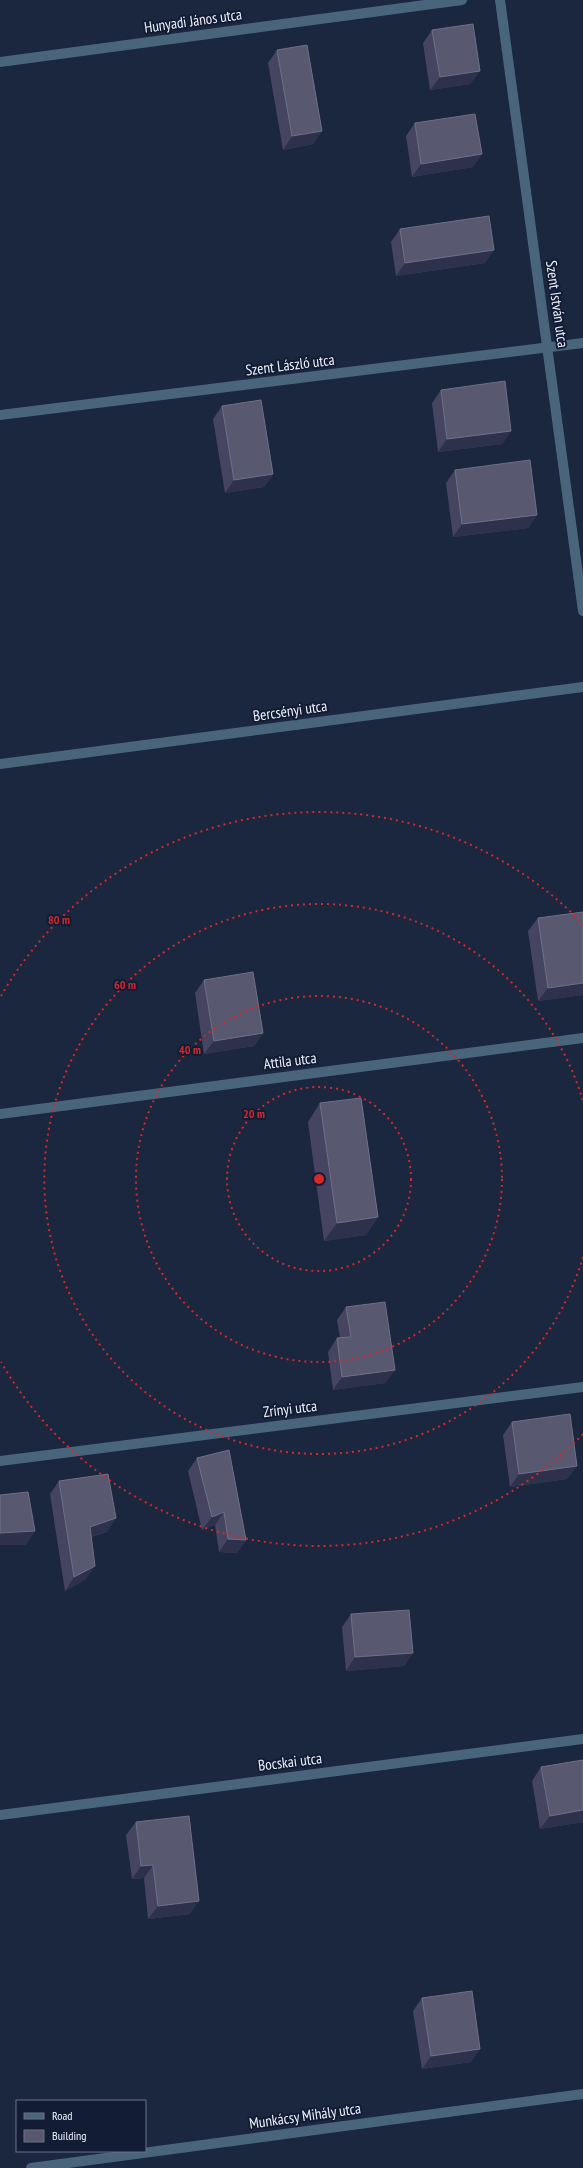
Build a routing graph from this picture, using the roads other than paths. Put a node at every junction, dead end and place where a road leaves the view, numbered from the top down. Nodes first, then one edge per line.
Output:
1 (462, 0) edge
2 (500, 0) edge
3 (0, 62) edge
4 (583, 343) edge
5 (548, 348) junction
6 (0, 415) edge
7 (583, 612) edge
8 (583, 687) edge
9 (0, 764) edge
10 (583, 1038) edge
11 (0, 1114) edge
12 (583, 1387) edge
13 (0, 1462) edge
14 (583, 1739) edge
15 (0, 1816) edge
16 (583, 2094) edge
17 (31, 2168) edge

1 - 3 street, Hunyadi János utca
2 - 5 street, Szent István utca
4 - 5 street, Szent László utca
5 - 6 street, Szent László utca
5 - 7 street, Szent István utca
8 - 9 street, Bercsényi utca
10 - 11 street, Attila utca
12 - 13 street, Zrínyi utca
14 - 15 street, Bocskai utca
16 - 17 street, Munkácsy Mihály utca

